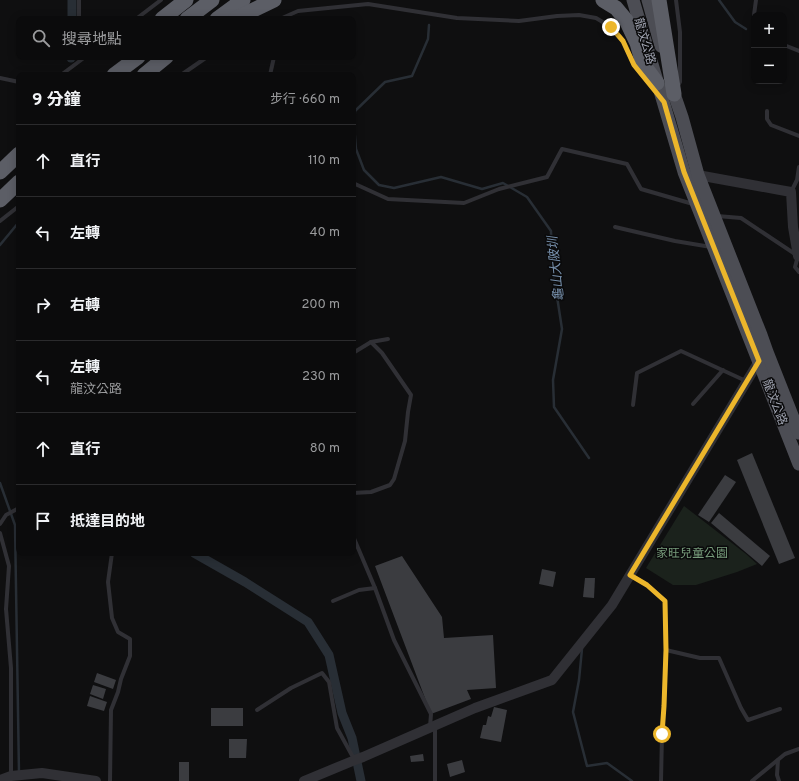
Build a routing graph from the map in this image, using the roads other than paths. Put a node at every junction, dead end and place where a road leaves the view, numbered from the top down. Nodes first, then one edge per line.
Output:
1 (78, 0) edge
2 (161, 0) edge
3 (186, 0) edge
4 (212, 0) edge
5 (243, 0) edge
6 (274, 0) edge
7 (603, 0) edge
8 (633, 0) edge
9 (648, 0) edge
10 (659, 0) edge
11 (676, 0) edge
12 (756, 0) edge
13 (754, 12) edge
14 (78, 16) edge
15 (140, 16) edge
16 (166, 16) edge
17 (191, 16) edge
18 (221, 16) edge
19 (241, 16) edge
20 (287, 16) edge
21 (787, 46) edge
22 (799, 51) edge
23 (81, 60) edge
24 (118, 60) edge
25 (134, 60) edge
26 (162, 60) edge
27 (203, 60) edge
28 (273, 60) edge
29 (65, 72) edge
30 (109, 72) edge
31 (118, 72) edge
32 (148, 72) edge
33 (186, 72) edge
34 (271, 72) edge
35 (0, 78) edge
36 (16, 81) edge
37 (652, 84) junction
38 (669, 98) junction
39 (766, 111) dead end
40 (682, 117) junction
41 (669, 120) junction
42 (799, 136) edge
43 (16, 157) edge
44 (799, 167) edge
45 (0, 172) edge
46 (684, 172) junction
47 (698, 175) junction
48 (356, 184) edge
49 (16, 185) edge
50 (791, 192) junction
51 (0, 200) edge
52 (697, 205) junction
53 (16, 208) edge
54 (708, 217) junction
55 (0, 221) edge
56 (615, 227) dead end
57 (719, 246) junction
58 (798, 256) edge
59 (799, 272) edge
60 (388, 339) dead end
61 (371, 342) junction
62 (356, 351) edge
63 (763, 357) junction
64 (722, 370) junction
65 (747, 381) junction
66 (693, 404) dead end
67 (633, 405) dead end
68 (799, 433) edge
69 (799, 464) edge
70 (356, 493) edge
71 (16, 510) edge
72 (0, 524) edge
73 (0, 533) edge
74 (356, 543) edge
75 (112, 556) edge
76 (630, 575) junction
77 (375, 588) junction
78 (333, 601) dead end
79 (666, 650) junction
80 (780, 709) dead end
81 (257, 710) dead end
82 (433, 726) junction
83 (799, 749) edge
84 (357, 759) junction
85 (778, 760) junction
86 (12, 776) junction
87 (0, 780) edge
88 (96, 781) edge
89 (110, 781) edge
90 (304, 781) edge
91 (435, 781) edge
92 (661, 781) edge
93 (752, 781) edge
94 (779, 781) edge

1 - 14 lane
2 - 15 lane
3 - 16 highway
4 - 17 highway
5 - 18 highway
6 - 19 highway
7 - 37 highway
8 - 37 main road, 龍汶公路
9 - 38 main road, 龍汶公路
10 - 38 highway
11 - 38 lane
12 - 13 lane
20 - 37 lane
21 - 22 lane
23 - 29 lane
24 - 30 highway
25 - 31 highway
26 - 32 highway
27 - 33 lane
28 - 34 lane
35 - 36 lane
37 - 38 main road, 龍汶公路
38 - 40 main road, 龍汶公路
38 - 41 main road, 龍汶公路
39 - 42 lane
40 - 41 main road
40 - 47 main road, 龍汶公路
41 - 46 main road, 龍汶公路
43 - 45 highway
44 - 50 lane
46 - 47 street
46 - 52 main road, 龍汶公路
47 - 50 street
47 - 54 main road, 龍汶公路
48 - 52 lane
49 - 51 highway
50 - 58 street
52 - 54 main road, 龍汶公路
53 - 55 lane
54 - 57 main road, 龍汶公路
54 - 58 lane
56 - 57 lane
57 - 63 main road, 龍汶公路
58 - 59 lane
60 - 61 lane
61 - 62 lane
61 - 70 lane
63 - 65 street
63 - 68 main road, 龍汶公路
63 - 69 main road, 龍汶公路
64 - 65 lane
64 - 66 lane
64 - 67 lane
65 - 76 street
71 - 72 lane
73 - 86 lane
74 - 77 lane
75 - 89 lane
76 - 79 lane
76 - 82 street
77 - 78 lane
77 - 82 lane
79 - 80 lane
79 - 92 lane
81 - 84 lane
82 - 84 street
82 - 91 lane
83 - 85 lane
84 - 90 street
85 - 93 lane
85 - 94 lane
86 - 87 street
86 - 88 street

